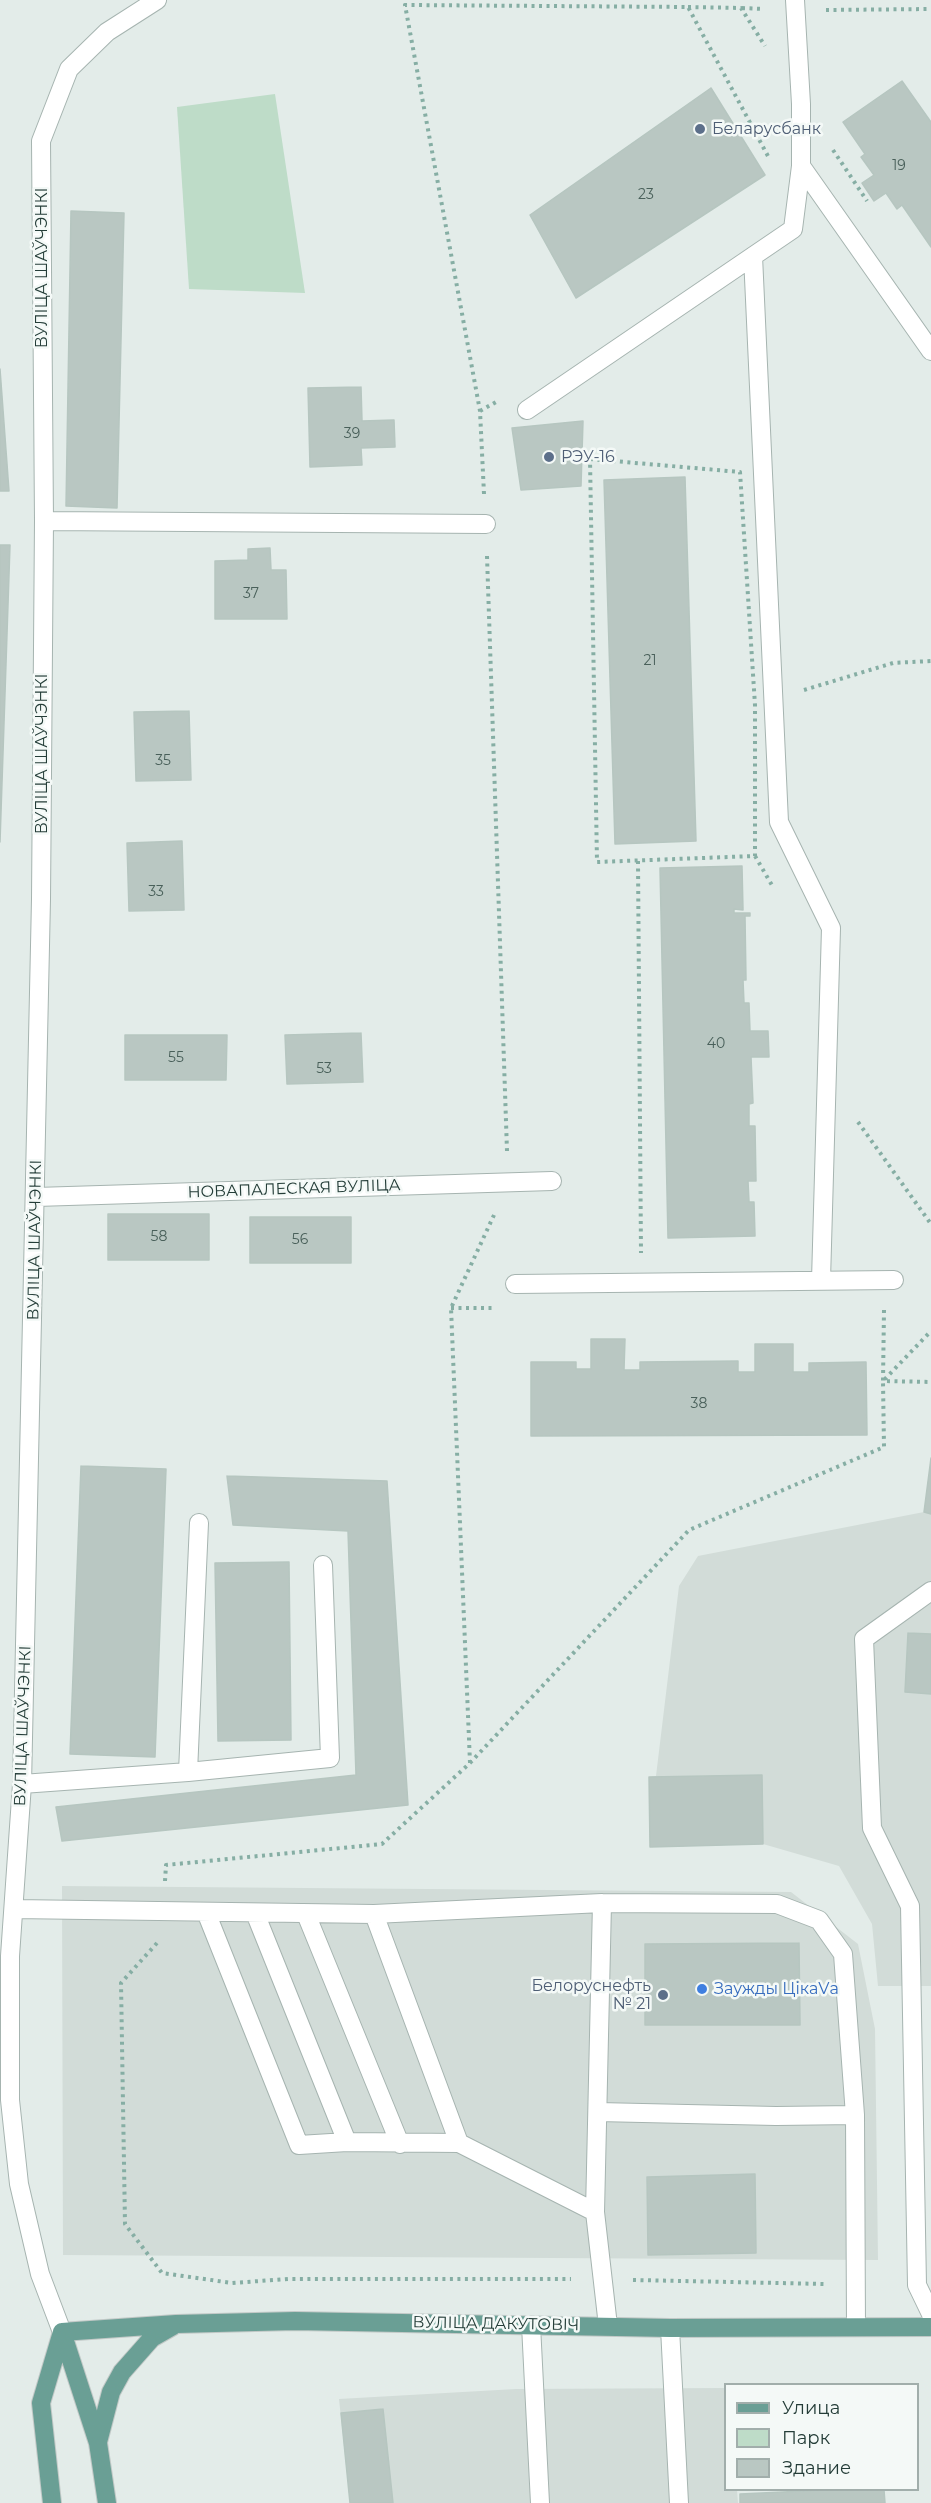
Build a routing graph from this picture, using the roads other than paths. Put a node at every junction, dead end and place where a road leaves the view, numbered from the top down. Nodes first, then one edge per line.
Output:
1 (157, 0) edge
2 (795, 5) edge
3 (801, 166) junction
4 (753, 256) junction
5 (931, 351) edge
6 (527, 410) dead end
7 (44, 521) junction
8 (486, 524) road end
9 (552, 1181) dead end
10 (36, 1197) junction
11 (821, 1280) junction
12 (894, 1280) dead end
13 (515, 1284) dead end
14 (199, 1523) dead end
15 (322, 1564) dead end
16 (931, 1592) edge
17 (188, 1772) junction
18 (22, 1784) junction
19 (602, 1903) junction
20 (14, 1909) junction
21 (206, 1912) junction
22 (255, 1913) junction
23 (306, 1914) junction
24 (374, 1914) junction
25 (598, 2112) junction
26 (855, 2115) junction
27 (347, 2142) junction
28 (459, 2143) junction
29 (400, 2144) junction
30 (595, 2212) junction
31 (931, 2314) edge
32 (176, 2324) junction
33 (531, 2325) junction
34 (608, 2326) junction
35 (856, 2327) junction
36 (931, 2327) edge
37 (670, 2328) junction
38 (62, 2332) junction
39 (98, 2443) junction
40 (52, 2503) edge
41 (107, 2503) edge
42 (540, 2503) edge
43 (679, 2503) edge

1 - 7 street, ВУЛІЦА ШАЎЧЭНКІ
2 - 3 street
3 - 4 street
3 - 5 street
4 - 6 street
4 - 11 street
7 - 8 street
7 - 10 street, ВУЛІЦА ШАЎЧЭНКІ
9 - 10 street, НОВАПАЛЕСКАЯ ВУЛІЦА
10 - 18 street, ВУЛІЦА ШАЎЧЭНКІ
11 - 12 street
11 - 13 street
14 - 17 street
15 - 17 street
16 - 31 street
17 - 18 street
18 - 20 street, ВУЛІЦА ШАЎЧЭНКІ
19 - 24 street
19 - 25 street
19 - 26 street
20 - 21 street
20 - 38 street, ВУЛІЦА ШАЎЧЭНКІ
21 - 22 street
21 - 27 street
22 - 23 street
22 - 27 street
23 - 24 street
23 - 29 street
24 - 28 street
25 - 26 street
25 - 30 street
26 - 35 street
27 - 29 street
28 - 29 street
28 - 30 street
30 - 34 street
32 - 33 main road, ВУЛІЦА ДАКУТОВІЧ
32 - 38 main road, ВУЛІЦА ДАКУТОВІЧ
32 - 39 main road, ВУЛІЦА ШАЎЧЭНКІ
33 - 34 main road, ВУЛІЦА ДАКУТОВІЧ
33 - 42 street
34 - 37 main road, ВУЛІЦА ДАКУТОВІЧ
35 - 36 main road, ВУЛІЦА ДАКУТОВІЧ
35 - 37 main road, ВУЛІЦА ДАКУТОВІЧ
37 - 43 street
38 - 39 main road, ВУЛІЦА ШАЎЧЭНКІ
38 - 40 main road
39 - 41 main road, ВУЛІЦА ШАЎЧЭНКІ

